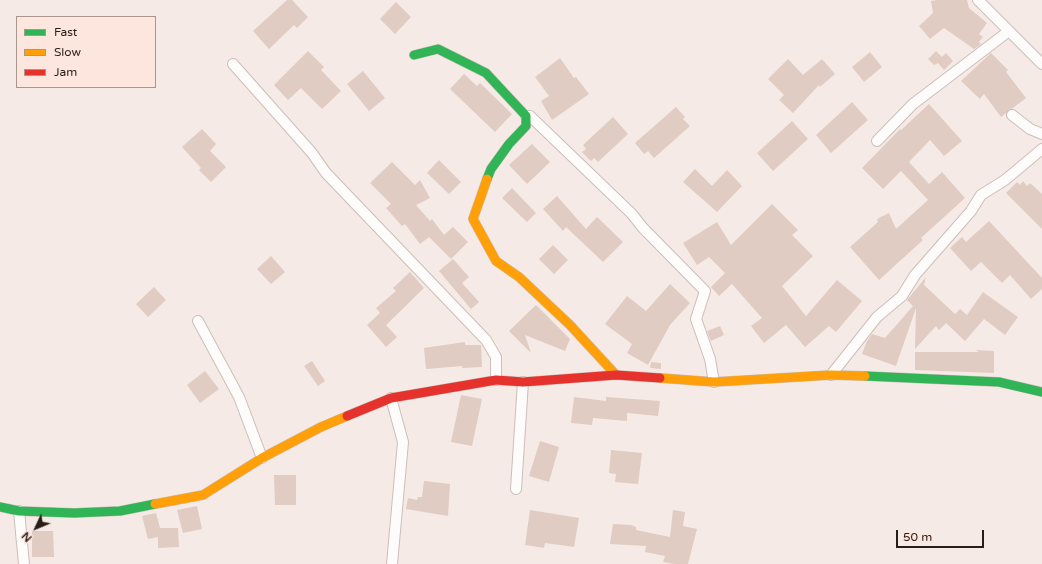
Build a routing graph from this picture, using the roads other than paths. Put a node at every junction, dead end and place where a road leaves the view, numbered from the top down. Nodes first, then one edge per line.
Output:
1 (978, 0) edge
2 (1009, 31) junction
3 (414, 55) dead end
4 (233, 64) dead end
5 (1042, 64) edge
6 (1012, 115) dead end
7 (526, 116) junction
8 (1042, 134) edge
9 (877, 141) dead end
10 (1042, 149) edge
11 (198, 321) dead end
12 (831, 375) junction
13 (616, 376) junction
14 (496, 380) junction
15 (523, 382) junction
16 (714, 382) junction
17 (1042, 392) edge
18 (391, 398) junction
19 (262, 458) junction
20 (516, 489) dead end
21 (0, 507) edge
22 (19, 511) junction
23 (24, 564) edge
24 (392, 564) edge

1 - 2 street
2 - 5 street
2 - 9 street
3 - 7 street
4 - 14 street
6 - 8 street
7 - 13 street
7 - 16 street
10 - 12 street
11 - 19 street
12 - 16 street
12 - 17 street
13 - 15 street
13 - 16 street
14 - 15 street
14 - 18 street
15 - 20 street
18 - 19 street
18 - 24 street
19 - 22 street
21 - 22 street
22 - 23 street

